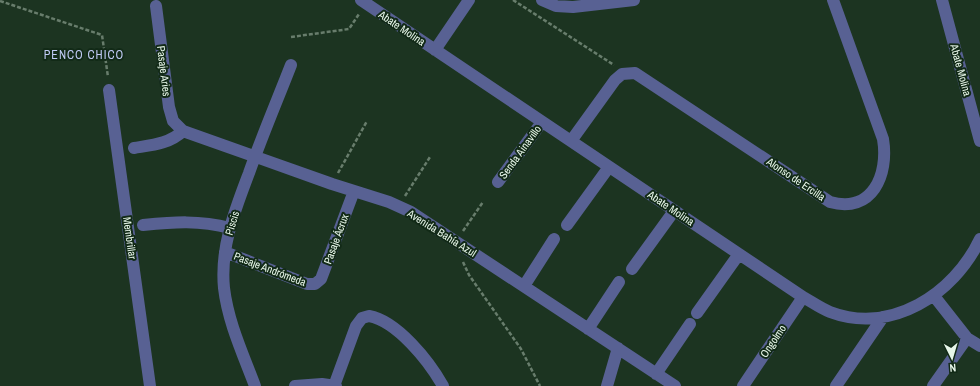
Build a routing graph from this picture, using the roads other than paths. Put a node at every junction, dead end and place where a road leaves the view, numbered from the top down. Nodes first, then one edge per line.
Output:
1 (469, 0) edge
2 (542, 0) edge
3 (634, 0) edge
4 (833, 0) edge
5 (942, 0) edge
6 (363, 2) edge
7 (156, 6) dead end
8 (435, 50) junction
9 (291, 65) dead end
10 (109, 90) road end
11 (542, 122) junction
12 (183, 131) junction
13 (571, 141) junction
14 (980, 141) edge
15 (134, 148) dead end
16 (254, 157) junction
17 (609, 167) junction
18 (498, 182) dead end
19 (354, 191) junction
20 (674, 211) junction
21 (143, 225) dead end
22 (567, 225) dead end
23 (230, 228) junction
24 (554, 239) dead end
25 (980, 239) edge
26 (225, 252) junction
27 (739, 254) junction
28 (632, 269) dead end
29 (619, 282) dead end
30 (316, 284) joint
31 (524, 286) junction
32 (934, 296) junction
33 (803, 297) junction
34 (697, 313) dead end
35 (883, 317) junction
36 (690, 324) dead end
37 (588, 329) junction
38 (967, 338) junction
39 (980, 346) edge
40 (618, 348) junction
41 (656, 374) junction
42 (150, 386) edge
43 (255, 386) edge
44 (295, 386) edge
45 (335, 386) edge
46 (443, 386) edge
47 (607, 386) edge
48 (675, 386) edge
49 (743, 386) edge
50 (836, 386) edge
51 (933, 386) edge

1 - 8 street
2 - 3 street
4 - 13 street, Alonso de Ercilla
5 - 14 street, Abate Molina
6 - 8 street, Abate Molina
7 - 12 street, Pasaje Aries
8 - 11 street, Abate Molina
9 - 16 street, Piscis
10 - 42 street, Membrillar
11 - 13 street, Abate Molina
11 - 18 street, Senda Ainavillo
12 - 15 street
12 - 16 street, Avenida Bahía Azul
13 - 17 street, Abate Molina
16 - 19 street, Avenida Bahía Azul
16 - 23 street, Piscis
17 - 20 street, Abate Molina
17 - 22 street
19 - 30 street, Pasaje Ácrux
19 - 31 street, Avenida Bahía Azul
20 - 27 street, Abate Molina
20 - 28 street
21 - 23 street
23 - 26 street, Piscis
24 - 31 street
25 - 32 street, Abate Molina
26 - 30 street, Pasaje Andrómeda
26 - 43 street, Piscis
27 - 33 street, Abate Molina
27 - 34 street
29 - 37 street
31 - 37 street, Avenida Bahía Azul
32 - 35 street, Abate Molina
32 - 38 street
33 - 35 street, Abate Molina
33 - 49 street, Ongolmo
35 - 50 street
36 - 41 street
37 - 40 street, Avenida Bahía Azul
38 - 39 street
38 - 51 street
40 - 41 street, Avenida Bahía Azul
40 - 47 street
41 - 48 street, Avenida Bahía Azul
44 - 45 street
45 - 46 street

